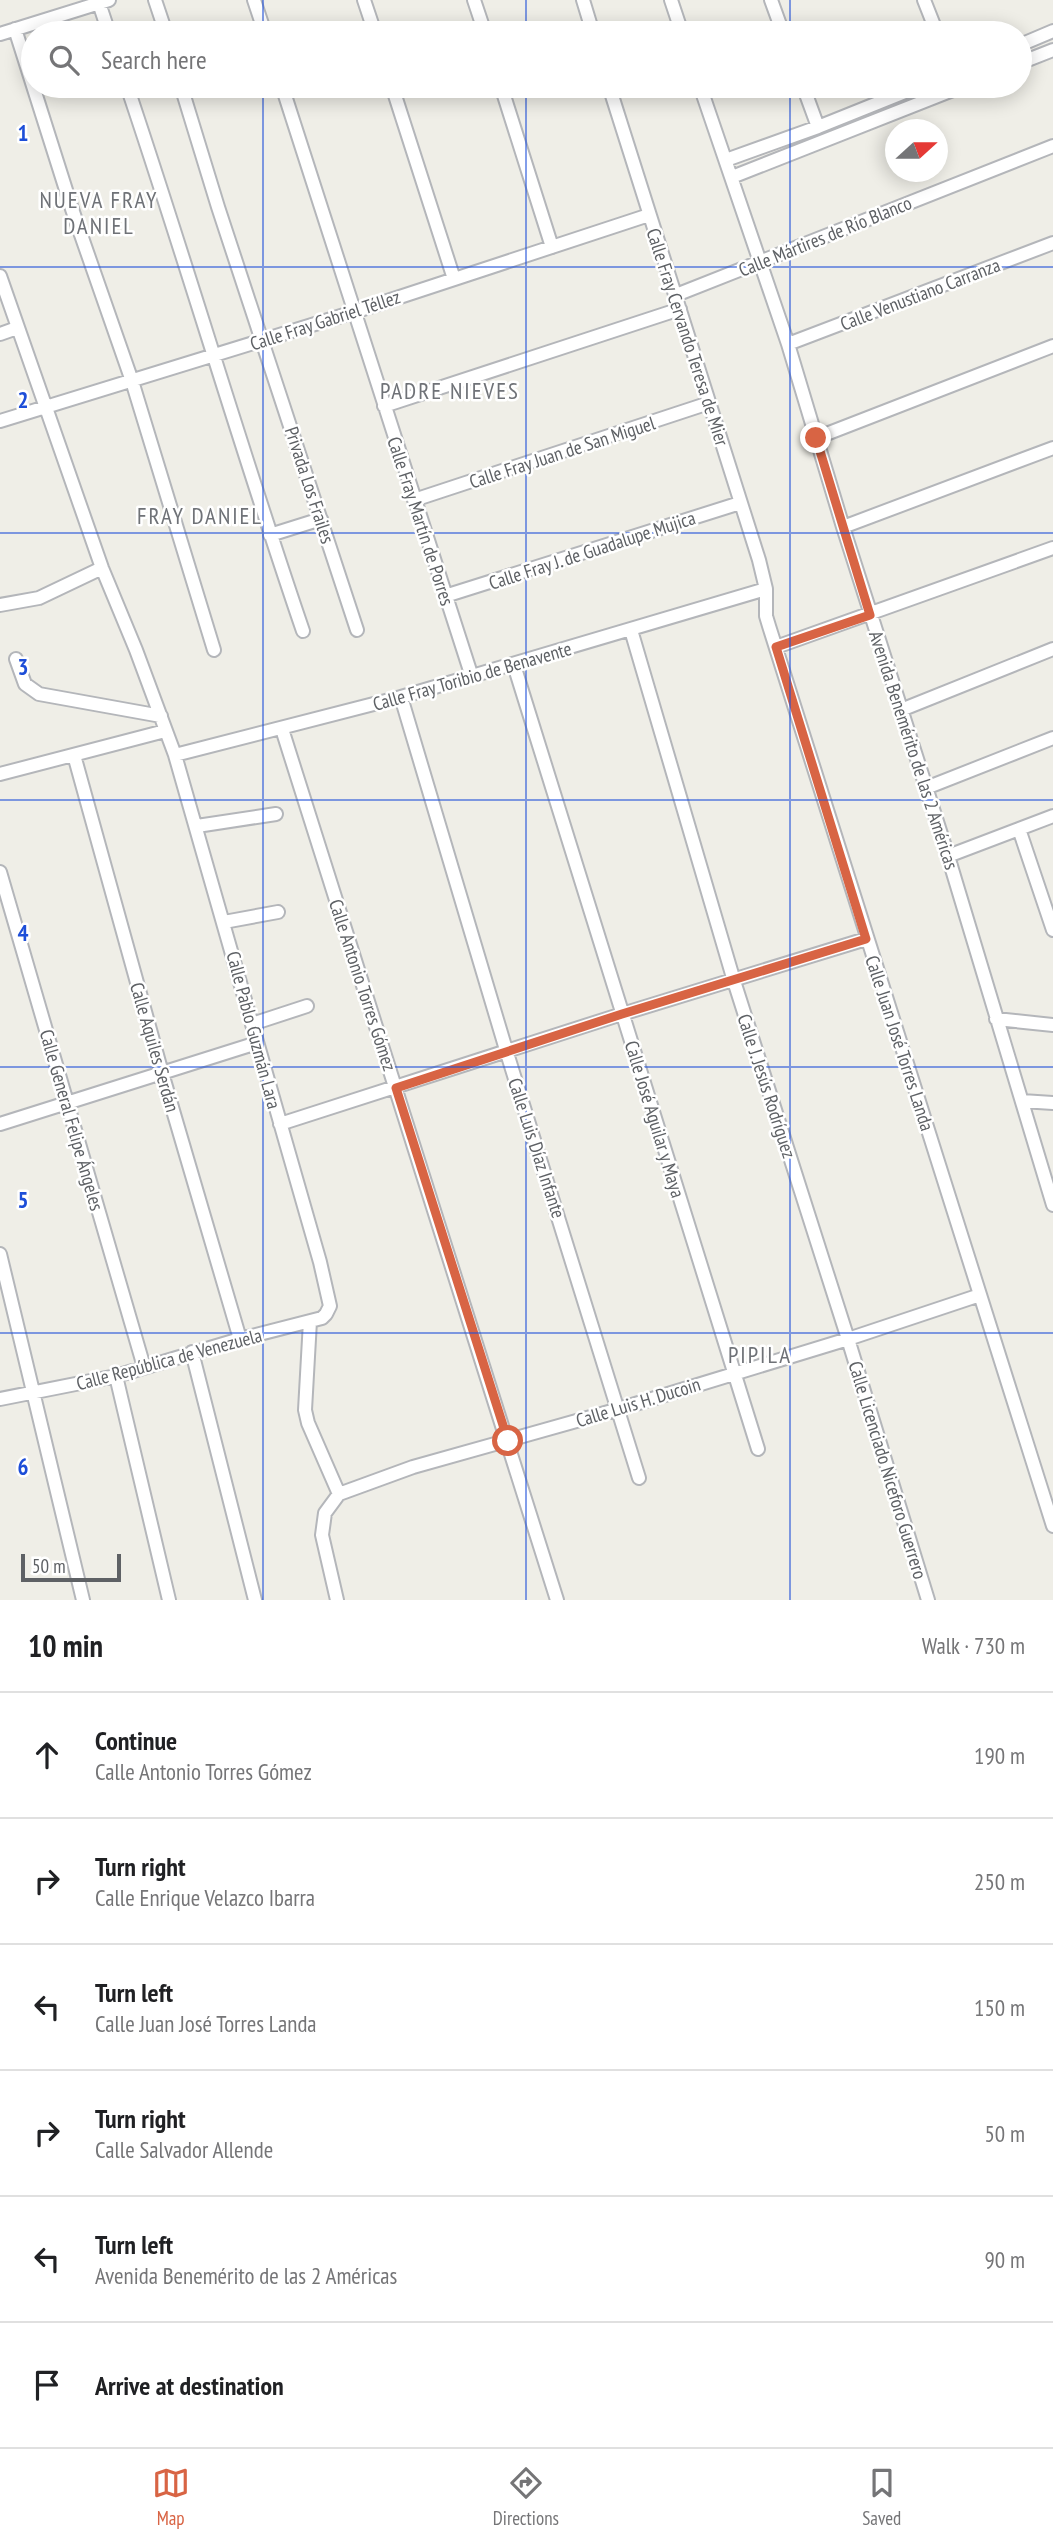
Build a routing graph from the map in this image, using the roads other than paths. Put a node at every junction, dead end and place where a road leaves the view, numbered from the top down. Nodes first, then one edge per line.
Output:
1 (155, 0) edge
2 (254, 0) edge
3 (364, 0) edge
4 (474, 0) edge
5 (583, 0) edge
6 (671, 0) edge
7 (771, 0) edge
8 (925, 0) edge
9 (104, 2) edge
10 (41, 21) edge
11 (107, 21) edge
12 (162, 21) edge
13 (261, 21) edge
14 (371, 21) edge
15 (481, 21) edge
16 (589, 21) edge
17 (678, 21) edge
18 (779, 21) edge
19 (933, 21) edge
20 (21, 27) edge
21 (15, 29) junction
22 (1053, 32) edge
23 (0, 34) edge
24 (1032, 40) edge
25 (21, 48) edge
26 (1053, 50) edge
27 (1032, 58) edge
28 (37, 98) edge
29 (131, 98) edge
30 (185, 98) edge
31 (286, 98) edge
32 (396, 98) edge
33 (505, 98) edge
34 (613, 98) edge
35 (704, 98) edge
36 (807, 98) edge
37 (890, 98) edge
38 (932, 98) edge
39 (818, 127) junction
40 (1053, 146) edge
41 (726, 160) junction
42 (732, 177) junction
43 (649, 215) junction
44 (1053, 243) edge
45 (552, 247) junction
46 (761, 261) junction
47 (0, 276) edge
48 (454, 279) junction
49 (676, 295) junction
50 (680, 309) junction
51 (354, 312) junction
52 (17, 328) junction
53 (0, 334) edge
54 (263, 340) junction
55 (788, 344) junction
56 (1053, 346) edge
57 (215, 355) junction
58 (132, 381) junction
59 (709, 403) junction
60 (384, 406) junction
61 (47, 408) junction
62 (0, 421) edge
63 (816, 438) junction
64 (1053, 448) edge
65 (414, 500) junction
66 (740, 503) junction
67 (321, 519) junction
68 (843, 527) junction
69 (270, 535) junction
70 (1053, 548) edge
71 (102, 568) junction
72 (766, 589) junction
73 (445, 596) junction
74 (0, 605) edge
75 (870, 615) junction
76 (357, 630) dead end
77 (631, 630) junction
78 (303, 631) dead end
79 (776, 647) junction
80 (1053, 649) edge
81 (214, 650) dead end
82 (16, 659) dead end
83 (514, 665) junction
84 (472, 677) junction
85 (401, 697) junction
86 (901, 710) junction
87 (161, 716) junction
88 (282, 729) junction
89 (165, 731) junction
90 (1053, 738) edge
91 (74, 755) junction
92 (175, 755) junction
93 (0, 774) edge
94 (926, 788) junction
95 (276, 814) dead end
96 (1053, 816) edge
97 (197, 826) junction
98 (1019, 828) junction
99 (948, 856) junction
100 (0, 872) edge
101 (278, 912) dead end
102 (224, 922) junction
103 (1053, 930) edge
104 (866, 939) junction
105 (734, 981) junction
106 (307, 1006) dead end
107 (622, 1014) junction
108 (996, 1019) junction
109 (252, 1024) junction
110 (1053, 1025) edge
111 (257, 1043) junction
112 (507, 1053) junction
113 (162, 1073) junction
114 (396, 1088) junction
115 (1021, 1101) junction
116 (1053, 1103) edge
117 (67, 1104) junction
118 (0, 1124) edge
119 (280, 1124) junction
120 (1048, 1174) edge
121 (1053, 1205) edge
122 (0, 1254) edge
123 (980, 1295) junction
124 (330, 1306) joint
125 (310, 1321) junction
126 (240, 1339) junction
127 (848, 1339) junction
128 (192, 1352) junction
129 (144, 1367) junction
130 (734, 1372) junction
131 (116, 1376) junction
132 (32, 1394) junction
133 (0, 1399) edge
134 (619, 1409) junction
135 (508, 1441) junction
136 (758, 1450) dead end
137 (639, 1478) dead end
138 (339, 1494) junction
139 (1053, 1526) edge
140 (83, 1600) edge
141 (169, 1600) edge
142 (254, 1600) edge
143 (337, 1600) edge
144 (557, 1600) edge
145 (928, 1600) edge

1 - 12 street
2 - 13 street
3 - 14 street
4 - 15 street
5 - 16 street
6 - 17 street
7 - 18 street
8 - 19 street
9 - 10 street
9 - 11 street
20 - 21 street
21 - 23 street
21 - 25 street
22 - 24 street
26 - 27 street
28 - 58 street
29 - 57 street
30 - 54 street, Privada Los Frailes
31 - 51 street, Calle Fray Martín de Porres
32 - 48 street
33 - 45 street
34 - 43 street, Calle Fray Cervando Teresa de Mier
35 - 41 street, Avenida Benemérito de las 2 Américas
36 - 39 street
37 - 39 street
38 - 42 street
39 - 41 street
40 - 46 street, Calle Mártires de Río Blanco
41 - 42 street, Avenida Benemérito de las 2 Américas
42 - 46 street, Avenida Benemérito de las 2 Américas
43 - 45 street, Calle Fray Gabriel Téllez
43 - 49 street, Calle Fray Cervando Teresa de Mier
44 - 55 street, Calle Venustiano Carranza
45 - 48 street, Calle Fray Gabriel Téllez
46 - 49 street, Calle Mártires de Río Blanco
46 - 55 street, Avenida Benemérito de las 2 Américas
47 - 52 street
48 - 51 street, Calle Fray Gabriel Téllez
49 - 50 street, Calle Fray Cervando Teresa de Mier
50 - 59 street, Calle Fray Cervando Teresa de Mier
50 - 60 street
51 - 54 street, Calle Fray Gabriel Téllez
51 - 60 street, Calle Fray Martín de Porres
52 - 53 street
52 - 61 street
54 - 57 street, Calle Fray Gabriel Téllez
54 - 67 street, Privada Los Frailes
55 - 63 street, Avenida Benemérito de las 2 Américas
56 - 63 street
57 - 58 street, Calle Fray Gabriel Téllez
57 - 69 street
58 - 61 street, Calle Fray Gabriel Téllez
58 - 81 street
59 - 65 street, Calle Fray Juan de San Miguel
59 - 66 street, Calle Fray Cervando Teresa de Mier
60 - 65 street, Calle Fray Martín de Porres
61 - 62 street, Calle Fray Gabriel Téllez
61 - 71 street
63 - 68 street, Avenida Benemérito de las 2 Américas
64 - 68 street
65 - 73 street, Calle Fray Martín de Porres
66 - 72 street, Calle Fray Cervando Teresa de Mier
66 - 73 street, Calle Fray J. de Guadalupe Mujica
67 - 69 street
67 - 76 street, Privada Los Frailes
68 - 75 street, Avenida Benemérito de las 2 Américas
69 - 78 street
70 - 75 street
71 - 74 street
71 - 87 street
72 - 77 street, Calle Fray Toribio de Benavente
72 - 79 street, Calle Juan José Torres Landa
73 - 84 street, Calle Fray Martín de Porres
75 - 79 street
75 - 86 street, Avenida Benemérito de las 2 Américas
77 - 83 street, Calle Fray Toribio de Benavente
77 - 105 street, Calle J. Jesús Rodríguez
79 - 104 street, Calle Juan José Torres Landa
80 - 86 street
82 - 87 street
83 - 84 street, Calle Fray Toribio de Benavente
83 - 107 street, Calle José Aguilar y Maya
84 - 85 street, Calle Fray Toribio de Benavente
85 - 88 street, Calle Fray Toribio de Benavente
85 - 112 street, Calle Luis Díaz Infante
86 - 94 street, Avenida Benemérito de las 2 Américas
87 - 89 street
88 - 92 street, Calle Fray Toribio de Benavente
88 - 114 street, Calle Antonio Torres Gómez
89 - 91 street
89 - 92 street, Calle Pablo Guzmán Lara
90 - 94 street
91 - 93 street
91 - 113 street, Calle Aquiles Serdán
92 - 97 street, Calle Pablo Guzmán Lara
94 - 99 street, Avenida Benemérito de las 2 Américas
95 - 97 street
96 - 98 street
97 - 102 street, Calle Pablo Guzmán Lara
98 - 99 street
98 - 103 street
99 - 108 street, Avenida Benemérito de las 2 Américas
100 - 117 street, Calle General Felipe Ángeles
101 - 102 street
102 - 109 street, Calle Pablo Guzmán Lara
104 - 105 street
104 - 123 street, Calle Juan José Torres Landa
105 - 107 street
105 - 127 street, Calle J. Jesús Rodríguez
106 - 109 street
107 - 112 street
107 - 130 street, Calle José Aguilar y Maya
108 - 110 street
108 - 115 street, Avenida Benemérito de las 2 Américas
109 - 111 street, Calle Pablo Guzmán Lara
111 - 113 street
111 - 119 street, Calle Pablo Guzmán Lara
112 - 114 street
112 - 134 street, Calle Luis Díaz Infante
113 - 117 street
113 - 126 street, Calle Aquiles Serdán
114 - 119 street
114 - 135 street, Calle Antonio Torres Gómez
115 - 116 street
115 - 120 street, Avenida Benemérito de las 2 Américas
117 - 118 street
117 - 129 street, Calle General Felipe Ángeles
119 - 124 street, Calle Pablo Guzmán Lara
120 - 121 street, Avenida Benemérito de las 2 Américas
122 - 132 street
123 - 127 street, Calle Luis H. Ducoin
123 - 139 street, Calle Juan José Torres Landa
124 - 125 street, Calle República de Venezuela
125 - 126 street, Calle República de Venezuela
125 - 138 street
126 - 128 street, Calle República de Venezuela
127 - 130 street, Calle Luis H. Ducoin
127 - 145 street, Calle Licenciado Niceforo Guerrero
128 - 129 street, Calle República de Venezuela
128 - 142 street
129 - 131 street, Calle República de Venezuela
130 - 134 street, Calle Luis H. Ducoin
130 - 136 street, Calle José Aguilar y Maya
131 - 132 street, Calle República de Venezuela
131 - 141 street
132 - 133 street, Calle República de Venezuela
132 - 140 street
134 - 135 street, Calle Luis H. Ducoin
134 - 137 street, Calle Luis Díaz Infante
135 - 138 street, Calle Luis H. Ducoin
135 - 144 street, Calle Antonio Torres Gómez
138 - 143 street

